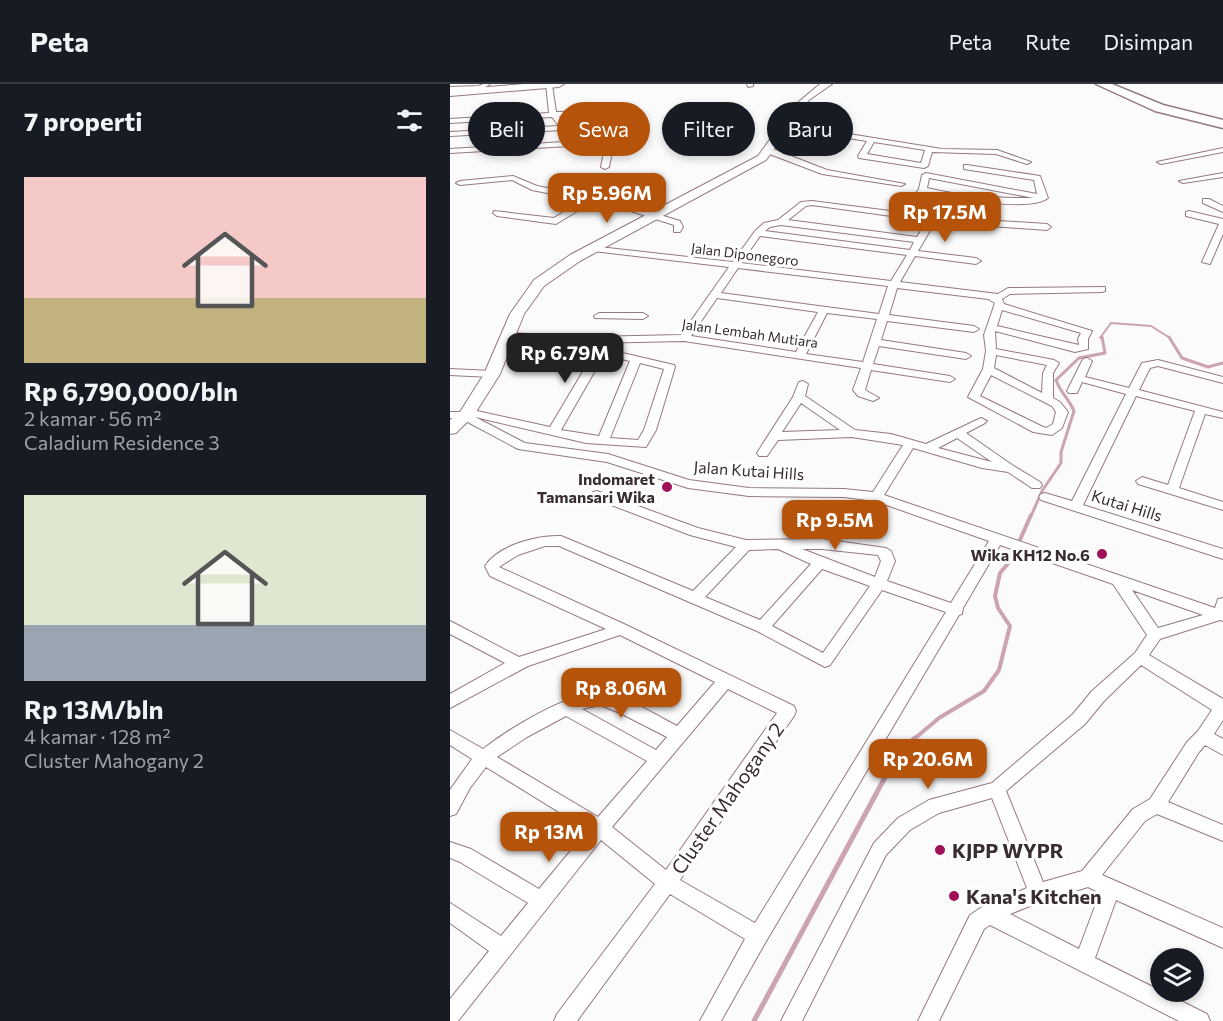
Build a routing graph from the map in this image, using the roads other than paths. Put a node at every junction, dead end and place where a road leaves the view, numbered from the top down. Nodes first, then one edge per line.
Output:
1 (487, 84) edge
2 (826, 84) edge
3 (1102, 84) edge
4 (1111, 84) edge
5 (554, 85) edge
6 (450, 91) edge
7 (801, 102) edge
8 (554, 114) junction
9 (557, 114) edge
10 (557, 118) edge
11 (450, 121) edge
12 (1223, 123) edge
13 (557, 128) edge
14 (450, 135) edge
15 (853, 138) edge
16 (871, 141) junction
17 (557, 145) edge
18 (929, 148) junction
19 (450, 151) edge
20 (767, 152) edge
21 (1221, 152) edge
22 (608, 156) edge
23 (794, 156) edge
24 (1027, 162) dead end
25 (1161, 162) dead end
26 (605, 167) dead end
27 (967, 167) dead end
28 (1223, 175) edge
29 (1183, 181) dead end
30 (460, 183) dead end
31 (901, 184) dead end
32 (923, 189) junction
33 (942, 194) junction
34 (1042, 196) junction
35 (963, 198) junction
36 (590, 199) junction
37 (1206, 201) dead end
38 (911, 205) dead end
39 (939, 207) junction
40 (1223, 209) edge
41 (498, 213) dead end
42 (1189, 214) dead end
43 (653, 216) junction
44 (931, 219) junction
45 (781, 222) junction
46 (1223, 223) edge
47 (1047, 226) dead end
48 (677, 230) dead end
49 (758, 233) junction
50 (918, 240) junction
51 (593, 248) junction
52 (910, 253) junction
53 (976, 261) dead end
54 (1207, 261) dead end
55 (736, 266) junction
56 (893, 286) junction
57 (1102, 289) dead end
58 (715, 295) junction
59 (991, 296) junction
60 (999, 306) junction
61 (825, 308) junction
62 (599, 315) dead end
63 (884, 316) junction
64 (991, 327) junction
65 (974, 329) dead end
66 (684, 338) junction
67 (628, 339) junction
68 (506, 340) junction
69 (874, 342) junction
70 (1069, 348) junction
71 (601, 351) junction
72 (991, 351) junction
73 (800, 354) junction
74 (966, 356) dead end
75 (636, 359) junction
76 (1087, 361) dead end
77 (1054, 363) junction
78 (866, 366) junction
79 (450, 372) edge
80 (993, 372) junction
81 (492, 374) junction
82 (1078, 378) junction
83 (950, 379) dead end
84 (1223, 380) edge
85 (803, 384) dead end
86 (1133, 390) junction
87 (1072, 392) dead end
88 (1048, 393) junction
89 (799, 397) junction
90 (873, 398) dead end
91 (1201, 409) junction
92 (466, 414) junction
93 (450, 415) edge
94 (1223, 415) edge
95 (981, 421) dead end
96 (450, 429) edge
97 (554, 431) junction
98 (852, 433) junction
99 (958, 433) junction
100 (775, 436) junction
101 (603, 441) junction
102 (910, 443) junction
103 (928, 448) junction
104 (763, 453) dead end
105 (1011, 469) junction
106 (1142, 481) dead end
107 (1036, 485) dead end
108 (1172, 490) junction
109 (597, 495) dead end
110 (876, 496) junction
111 (1045, 497) dead end
112 (1223, 506) edge
113 (1076, 507) junction
114 (1001, 540) junction
115 (746, 545) junction
116 (781, 545) junction
117 (1223, 554) edge
118 (820, 563) junction
119 (1119, 582) junction
120 (879, 584) junction
121 (695, 598) junction
122 (957, 610) junction
123 (1222, 611) edge
124 (450, 627) edge
125 (762, 627) junction
126 (621, 629) junction
127 (1155, 635) junction
128 (1140, 657) junction
129 (519, 664) junction
130 (726, 680) junction
131 (450, 702) edge
132 (1222, 707) edge
133 (566, 708) junction
134 (679, 735) junction
135 (1204, 736) junction
136 (450, 737) edge
137 (1223, 747) edge
138 (484, 758) junction
139 (660, 760) junction
140 (997, 789) junction
141 (1156, 805) junction
142 (450, 808) edge
143 (600, 828) junction
144 (1223, 832) edge
145 (450, 850) edge
146 (1088, 878) junction
147 (668, 882) junction
148 (1111, 888) junction
149 (1038, 893) junction
150 (542, 901) junction
151 (450, 912) edge
152 (989, 914) junction
153 (758, 936) junction
154 (1223, 938) edge
155 (504, 949) junction
156 (1084, 962) junction
157 (450, 1014) edge
158 (934, 1019) edge
159 (564, 1021) edge
160 (710, 1021) edge
161 (791, 1021) edge
162 (1200, 1021) edge

1 - 6 street
2 - 7 street
3 - 12 highway
4 - 12 highway
5 - 6 street
5 - 8 street
8 - 9 street
8 - 10 street
8 - 11 street
13 - 14 street
15 - 16 street
16 - 18 street
16 - 18 street
17 - 19 street
18 - 24 street
20 - 43 street
21 - 25 street
22 - 26 street
23 - 31 street
27 - 34 street
28 - 29 street
30 - 36 street
32 - 33 street
32 - 34 street
32 - 38 street
33 - 35 street
33 - 39 street
34 - 35 street
35 - 39 street
36 - 41 street
36 - 43 street
37 - 40 street
39 - 44 street
42 - 46 street
43 - 48 street
43 - 51 street
44 - 45 street
44 - 47 street
44 - 50 street
45 - 49 street
45 - 50 street
46 - 54 street
49 - 52 street
49 - 55 street
50 - 52 street
51 - 55 street, Jalan Diponegoro
51 - 68 street
52 - 53 street
52 - 56 street
55 - 56 street, Jalan Diponegoro
55 - 58 street
56 - 59 street, Jalan Diponegoro
56 - 63 street
57 - 59 street, Jalan Diponegoro
58 - 61 street
58 - 66 street
59 - 60 street
60 - 64 street
60 - 70 street
61 - 63 street
61 - 73 street
62 - 67 street
63 - 65 street
63 - 69 street
64 - 70 street
64 - 72 street
66 - 67 street, Jalan Lembah Mutiara
66 - 73 street, Jalan Lembah Mutiara
67 - 68 street, Jalan Lembah Mutiara
68 - 71 street
68 - 81 street
69 - 74 street
69 - 78 street
70 - 77 street
71 - 75 street
71 - 97 street
72 - 77 street
72 - 80 street
73 - 78 street, Jalan Lembah Mutiara
75 - 101 street
75 - 101 street
76 - 82 street
77 - 88 street
78 - 83 street, Jalan Lembah Mutiara
78 - 90 street
79 - 81 street
80 - 88 street
80 - 88 street
81 - 92 street
82 - 86 street
82 - 87 street
84 - 86 street, Kutai Hills
85 - 89 street
86 - 91 street
86 - 113 street, Kutai Hills
89 - 98 street
89 - 100 street
91 - 94 street
91 - 108 street, Kutai Hills
92 - 93 street
92 - 96 street
92 - 97 street
92 - 110 street, Jalan Kutai Hills
95 - 99 street
97 - 101 street
98 - 100 street
98 - 102 street
99 - 103 street
99 - 105 street
100 - 104 street
102 - 103 street
102 - 110 street
103 - 105 street
105 - 107 street
106 - 108 street
108 - 112 street
109 - 115 street
110 - 114 street, Jalan Kutai Hills
111 - 113 street
113 - 117 street, Kutai Hills
114 - 119 street, Jalan Kutai Hills
114 - 122 street
115 - 116 street
115 - 121 street
116 - 118 street
116 - 120 street
118 - 120 street
118 - 125 street
119 - 123 street
119 - 127 street
120 - 122 street
120 - 125 street
121 - 125 street
121 - 126 street, Cluster Mahogany 2
122 - 153 street
123 - 127 street
124 - 129 street
126 - 129 street
126 - 130 street, Cluster Mahogany 2
127 - 128 street
128 - 132 street
128 - 140 street
129 - 131 street
130 - 134 street
130 - 147 street, Cluster Mahogany 2
132 - 135 street
133 - 134 street
133 - 138 street
133 - 139 street
134 - 139 street
135 - 137 street
135 - 141 street
136 - 138 street, Cluster Mahogany 2
138 - 142 street
138 - 143 street, Cluster Mahogany 2
139 - 143 street
140 - 149 street
140 - 161 street
141 - 144 street
141 - 146 street
143 - 147 street, Cluster Mahogany 2
143 - 150 street
145 - 150 street
146 - 148 street
146 - 149 street
147 - 153 street, Cluster Mahogany 2
147 - 159 street, Cluster Mahogany 2
148 - 154 street
148 - 156 street
149 - 152 street
150 - 155 street
151 - 155 street
152 - 156 street
152 - 158 street
153 - 160 street
155 - 157 street
156 - 162 street

